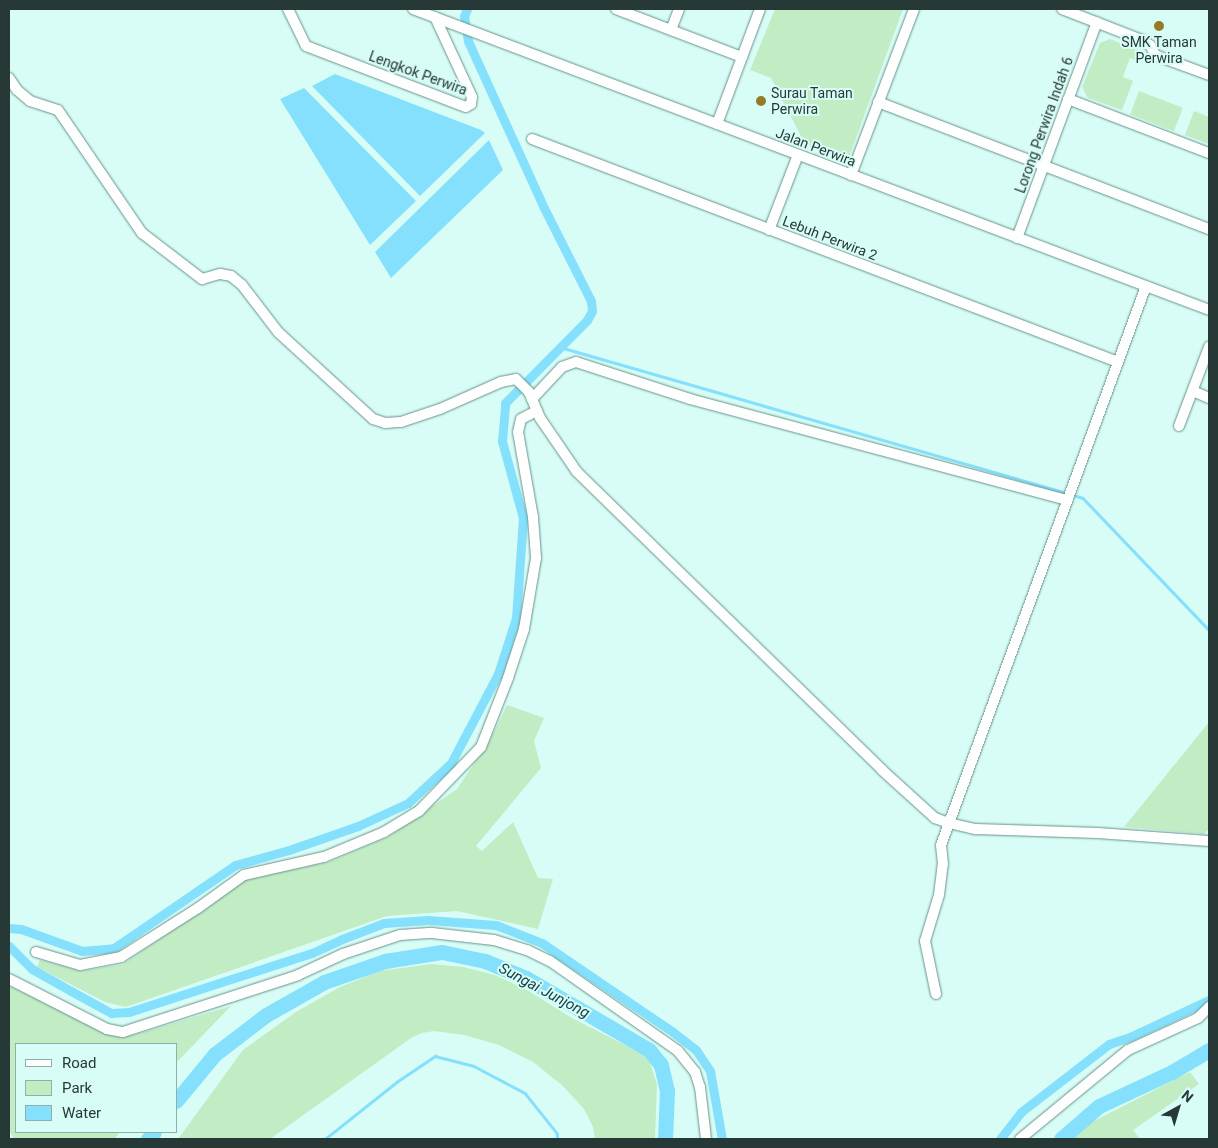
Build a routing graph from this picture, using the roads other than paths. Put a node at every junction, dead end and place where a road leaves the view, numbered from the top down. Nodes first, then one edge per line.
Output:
1 (288, 9) edge
2 (413, 9) edge
3 (616, 9) edge
4 (679, 9) edge
5 (760, 9) edge
6 (914, 9) edge
7 (1062, 9) edge
8 (435, 17) junction
9 (1097, 22) junction
10 (671, 30) junction
11 (742, 57) junction
12 (1209, 75) edge
13 (9, 78) edge
14 (1068, 99) junction
15 (878, 102) junction
16 (717, 124) junction
17 (532, 140) dead end
18 (1209, 152) edge
19 (798, 155) junction
20 (1044, 166) junction
21 (851, 175) junction
22 (1209, 229) edge
23 (769, 230) junction
24 (1017, 238) junction
25 (1146, 286) junction
26 (1209, 310) edge
27 (1209, 347) edge
28 (1118, 362) junction
29 (1193, 391) junction
30 (531, 396) junction
31 (1209, 398) edge
32 (537, 411) junction
33 (1179, 426) dead end
34 (1067, 499) junction
35 (949, 824) junction
36 (1209, 840) edge
37 (36, 952) dead end
38 (9, 979) edge
39 (936, 994) dead end
40 (1209, 1007) edge
41 (706, 1139) edge
42 (1020, 1139) edge

1 - 8 street, Lengkok Perwira
2 - 8 street, Jalan Perwira
3 - 10 street
4 - 10 street
5 - 11 street
6 - 15 street
7 - 9 street
8 - 16 street, Jalan Perwira
9 - 12 street
9 - 14 street, Lorong Perwira Indah 6
10 - 11 street
11 - 16 street
13 - 30 street
14 - 18 street
14 - 20 street, Lorong Perwira Indah 6
15 - 20 street
15 - 21 street
16 - 19 street, Jalan Perwira
17 - 23 street, Lebuh Perwira 2
19 - 21 street, Jalan Perwira
19 - 23 street
20 - 22 street
20 - 24 street, Lorong Perwira Indah 6
21 - 24 street, Jalan Perwira
23 - 28 street, Lebuh Perwira 2
24 - 25 street, Jalan Perwira
25 - 26 street, Jalan Perwira
25 - 28 street
27 - 29 street
28 - 34 street
29 - 31 street
29 - 33 street
30 - 32 street
30 - 34 street
32 - 35 street
32 - 37 street
34 - 35 street
35 - 36 street
35 - 39 street
38 - 41 street
40 - 42 street

